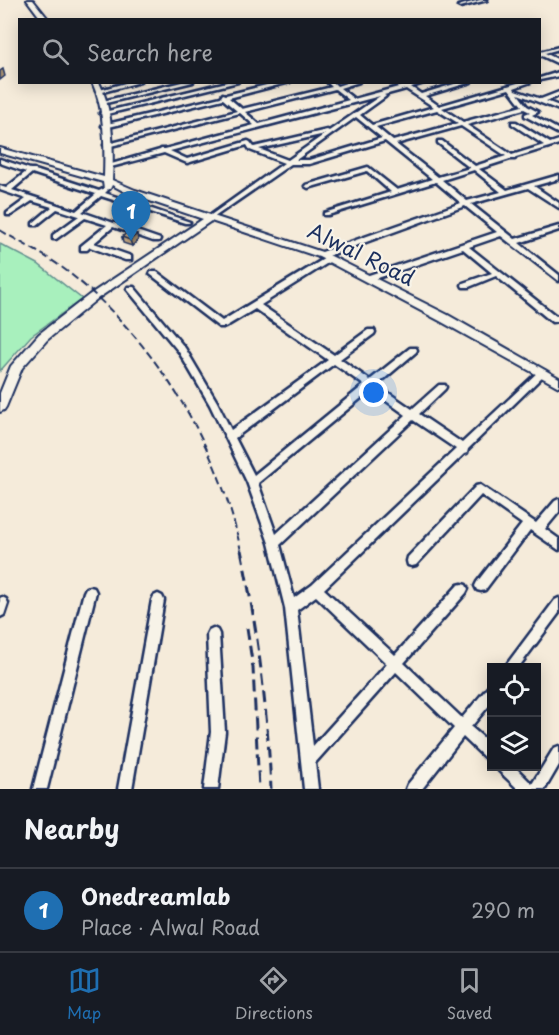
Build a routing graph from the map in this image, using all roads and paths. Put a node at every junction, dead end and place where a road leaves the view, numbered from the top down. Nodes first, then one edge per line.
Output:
1 (30, 0) edge
2 (482, 0) edge
3 (460, 6) dead end
4 (44, 18) edge
5 (559, 48) edge
6 (541, 53) edge
7 (541, 54) edge
8 (547, 57) junction
9 (541, 59) edge
10 (559, 62) edge
11 (559, 74) edge
12 (541, 80) edge
13 (96, 84) edge
14 (129, 84) edge
15 (182, 84) edge
16 (280, 84) edge
17 (332, 84) edge
18 (349, 84) edge
19 (462, 84) edge
20 (524, 84) edge
21 (210, 85) edge
22 (404, 85) edge
23 (336, 87) junction
24 (513, 89) junction
25 (99, 91) junction
26 (390, 92) junction
27 (559, 94) edge
28 (420, 96) junction
29 (225, 97) junction
30 (543, 100) junction
31 (353, 101) junction
32 (102, 102) junction
33 (525, 107) junction
34 (438, 108) junction
35 (559, 108) edge
36 (240, 112) junction
37 (103, 113) junction
38 (357, 115) junction
39 (514, 123) dead end
40 (462, 124) junction
41 (105, 126) junction
42 (258, 126) junction
43 (370, 127) junction
44 (333, 130) junction
45 (559, 132) edge
46 (385, 139) junction
47 (440, 142) dead end
48 (559, 142) edge
49 (392, 143) junction
50 (107, 145) junction
51 (549, 145) junction
52 (252, 149) junction
53 (163, 150) junction
54 (0, 152) edge
55 (513, 158) junction
56 (0, 161) edge
57 (288, 162) junction
58 (111, 165) junction
59 (477, 169) junction
60 (32, 170) junction
61 (559, 177) edge
62 (436, 180) junction
63 (308, 186) dead end
64 (530, 186) junction
65 (106, 187) junction
66 (3, 190) edge
67 (506, 192) junction
68 (396, 193) junction
69 (31, 198) junction
70 (465, 204) junction
71 (57, 206) junction
72 (559, 206) edge
73 (9, 214) dead end
74 (80, 214) junction
75 (326, 214) dead end
76 (210, 218) junction
77 (187, 222) dead end
78 (35, 224) dead end
79 (111, 225) junction
80 (559, 228) edge
81 (502, 233) junction
82 (56, 237) dead end
83 (156, 239) dead end
84 (513, 242) junction
85 (464, 246) junction
86 (326, 257) junction
87 (128, 258) dead end
88 (498, 273) junction
89 (154, 274) dead end
90 (557, 275) edge
91 (369, 278) junction
92 (466, 285) dead end
93 (131, 289) dead end
94 (255, 305) junction
95 (559, 318) edge
96 (371, 332) dead end
97 (413, 350) dead end
98 (334, 360) junction
99 (542, 373) junction
100 (559, 383) edge
101 (372, 386) junction
102 (442, 387) dead end
103 (0, 407) edge
104 (414, 415) junction
105 (229, 437) junction
106 (464, 450) junction
107 (252, 482) junction
108 (559, 504) edge
109 (533, 526) junction
110 (274, 543) junction
111 (559, 545) edge
112 (412, 561) dead end
113 (481, 586) dead end
114 (462, 589) dead end
115 (316, 590) junction
116 (90, 592) dead end
117 (158, 600) dead end
118 (559, 604) edge
119 (291, 608) junction
120 (213, 634) dead end
121 (396, 663) junction
122 (514, 663) edge
123 (487, 698) edge
124 (463, 728) junction
125 (487, 750) edge
126 (559, 753) edge
127 (309, 760) junction
128 (509, 771) edge
129 (40, 789) edge
130 (125, 789) edge
131 (212, 789) edge
132 (311, 789) edge
133 (413, 789) edge
134 (528, 789) edge
135 (537, 789) edge

1 - 4 main road
2 - 3 street
5 - 6 street
7 - 8 street
8 - 9 street
8 - 10 street
11 - 12 street
13 - 25 main road
14 - 25 street
15 - 32 street
16 - 29 street
17 - 23 street
18 - 23 street
19 - 28 street
20 - 24 street
21 - 29 street
21 - 37 street
22 - 26 street
22 - 28 street
23 - 31 street
23 - 36 street
24 - 30 street
24 - 33 street
24 - 34 street
25 - 32 main road
26 - 31 street
26 - 38 street
27 - 30 street
28 - 34 street
29 - 36 street
29 - 41 street
30 - 35 street
31 - 42 street
32 - 37 main road
33 - 40 street
33 - 45 street
34 - 40 street
34 - 43 street
36 - 42 street
36 - 50 street
37 - 41 main road
38 - 43 street
38 - 44 street
39 - 51 street
40 - 49 street
40 - 55 street
41 - 50 main road
42 - 53 street
43 - 46 street
44 - 52 street
44 - 57 street
46 - 49 street
46 - 57 street
47 - 59 street
48 - 51 street
49 - 62 street
50 - 58 main road
51 - 55 street
52 - 53 street
52 - 57 street
53 - 58 street
54 - 65 main road, Alwal Road
55 - 59 street
56 - 60 street
57 - 76 street
58 - 65 main road
59 - 62 street
59 - 67 street
60 - 65 street
60 - 66 street
61 - 64 street
62 - 68 street
62 - 70 street
63 - 68 street
64 - 67 street
64 - 72 street
65 - 74 street
65 - 76 main road, Alwal Road
65 - 77 street
66 - 69 street
67 - 70 street
68 - 75 street
69 - 71 street
69 - 73 street
70 - 81 street
70 - 86 street
71 - 74 street
71 - 78 street
74 - 79 street
74 - 82 street
76 - 86 main road, Alwal Road
76 - 103 main road
79 - 83 street
79 - 87 street
80 - 84 street
81 - 84 street
81 - 85 street
84 - 90 street
85 - 88 street
85 - 91 street
86 - 91 main road, Alwal Road
86 - 94 street
88 - 92 street
88 - 95 street
89 - 94 street
91 - 99 main road, Alwal Road
93 - 105 street
94 - 98 street
96 - 98 street
97 - 101 street
98 - 101 street
98 - 105 street
99 - 100 main road, Alwal Road
99 - 106 street
101 - 104 street
101 - 107 street
102 - 104 street
104 - 106 street
104 - 110 street
105 - 107 street
106 - 115 street
107 - 110 street
108 - 109 street
109 - 111 street
109 - 112 street
109 - 113 street
110 - 119 street
114 - 121 street
115 - 119 street
115 - 121 street
116 - 129 street
117 - 130 street
118 - 122 street
119 - 127 street
120 - 131 street
121 - 124 street
121 - 127 street
123 - 124 street
124 - 125 street
124 - 133 street
126 - 135 street
127 - 132 street
128 - 134 street

